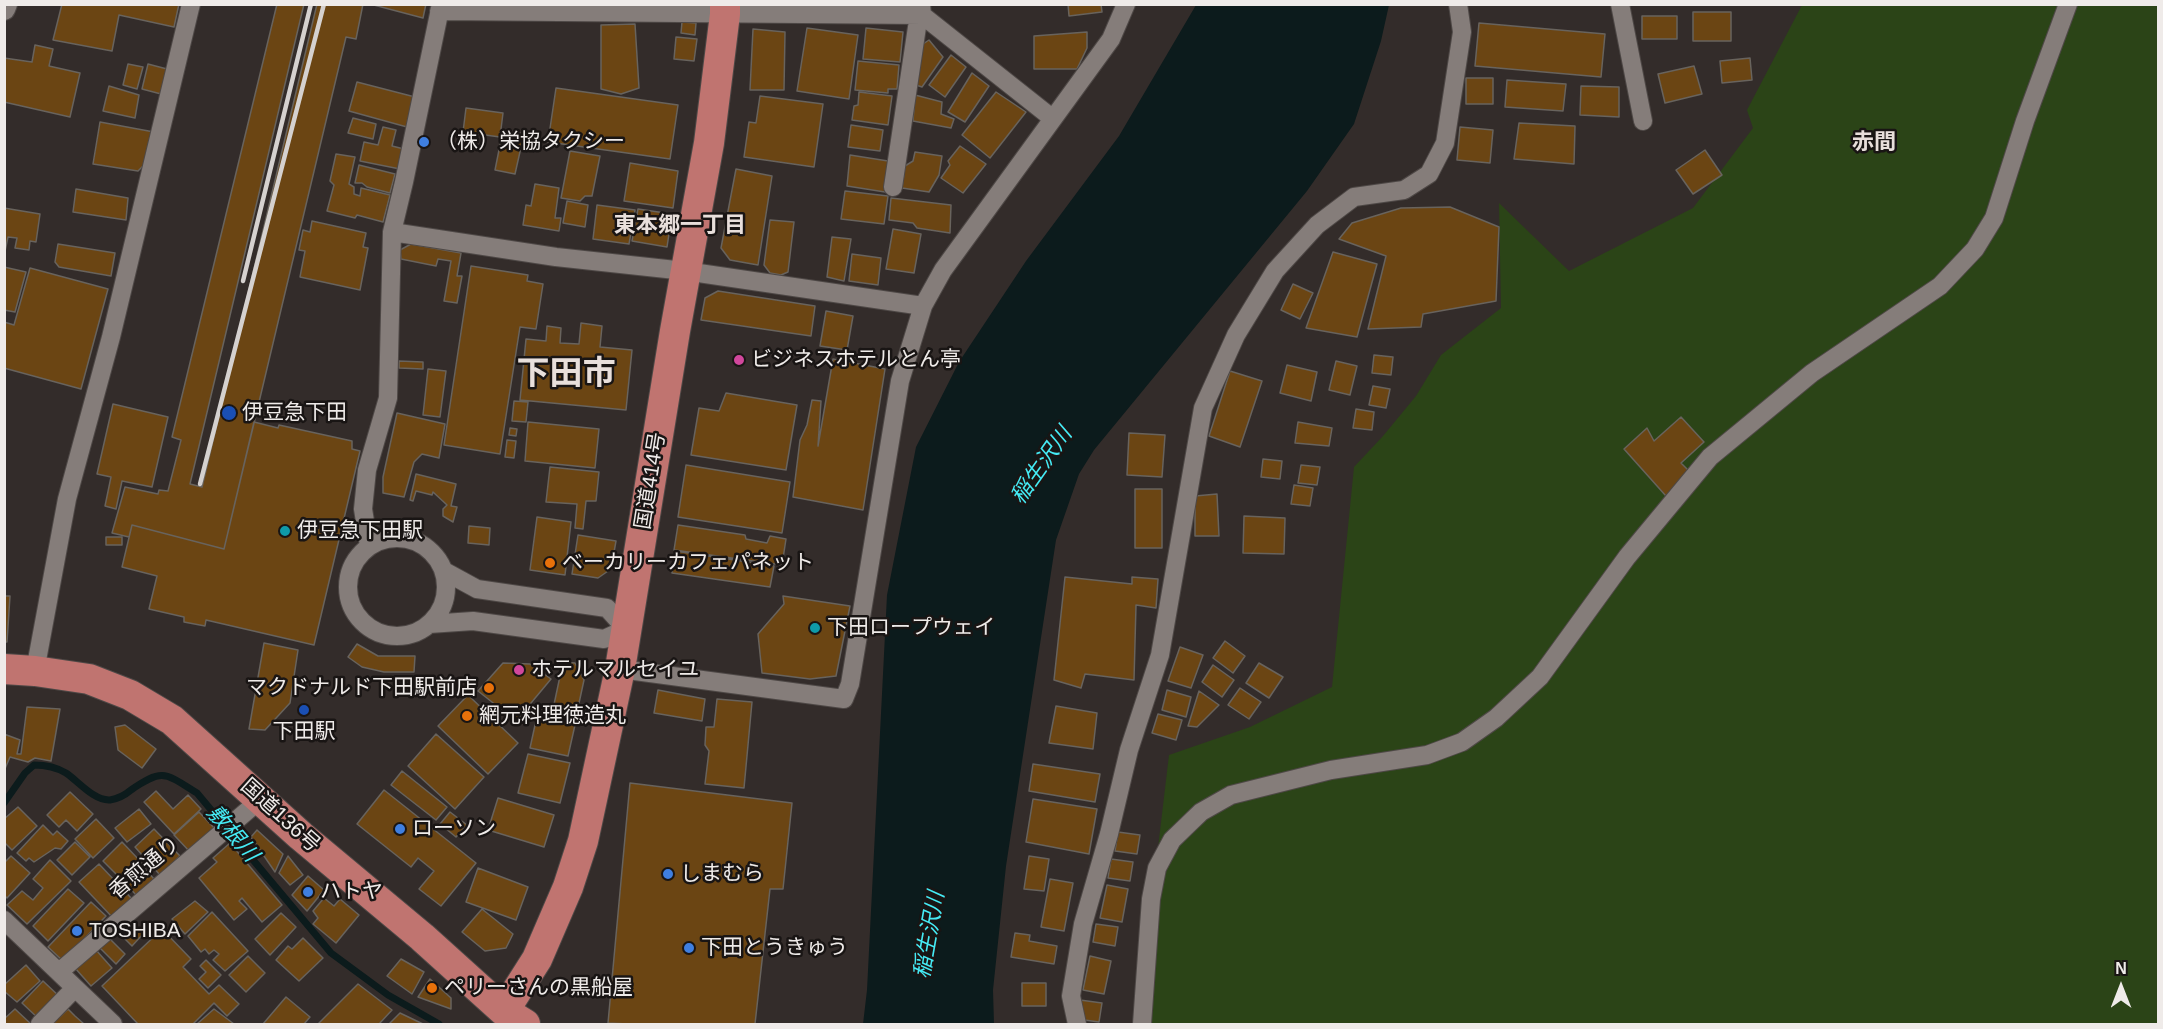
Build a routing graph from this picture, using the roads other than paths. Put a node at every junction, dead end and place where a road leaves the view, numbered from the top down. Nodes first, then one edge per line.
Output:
1 (6, 4) edge
2 (191, 4) edge
3 (1126, 4) edge
4 (1458, 4) edge
5 (1620, 4) edge
6 (2068, 4) edge
7 (440, 8) edge
8 (4, 9) edge
9 (725, 9) edge
10 (921, 10) edge
11 (1052, 118) junction
12 (1643, 121) dead end
13 (893, 187) dead end
14 (392, 232) junction
15 (685, 271) junction
16 (922, 306) junction
17 (369, 546) junction
18 (444, 571) junction
19 (429, 624) junction
20 (626, 629) junction
21 (4, 669) edge
22 (620, 669) junction
23 (35, 671) junction
24 (261, 799) junction
25 (4, 920) edge
26 (58, 972) junction
27 (75, 988) junction
28 (506, 1020) edge
29 (40, 1024) edge
30 (113, 1024) edge
31 (1077, 1024) edge
32 (1142, 1024) edge

1 - 8 street
2 - 23 street
3 - 11 street
4 - 31 street
5 - 12 street
6 - 32 street
7 - 9 street
7 - 14 street
9 - 10 street
9 - 15 highway, 国道414号
10 - 11 street
10 - 13 street
11 - 16 street
14 - 15 street
14 - 17 street
15 - 16 street
15 - 20 highway, 国道414号
16 - 22 street
17 - 18 street
17 - 19 street
18 - 19 street
18 - 20 street
19 - 20 street
20 - 22 highway, 国道414号
21 - 23 highway, 国道136号
22 - 28 highway, 国道414号
23 - 24 highway, 国道136号
24 - 26 street, 香煎通り
24 - 28 highway, 国道136号
25 - 26 street
26 - 27 street
27 - 29 street
27 - 30 street

